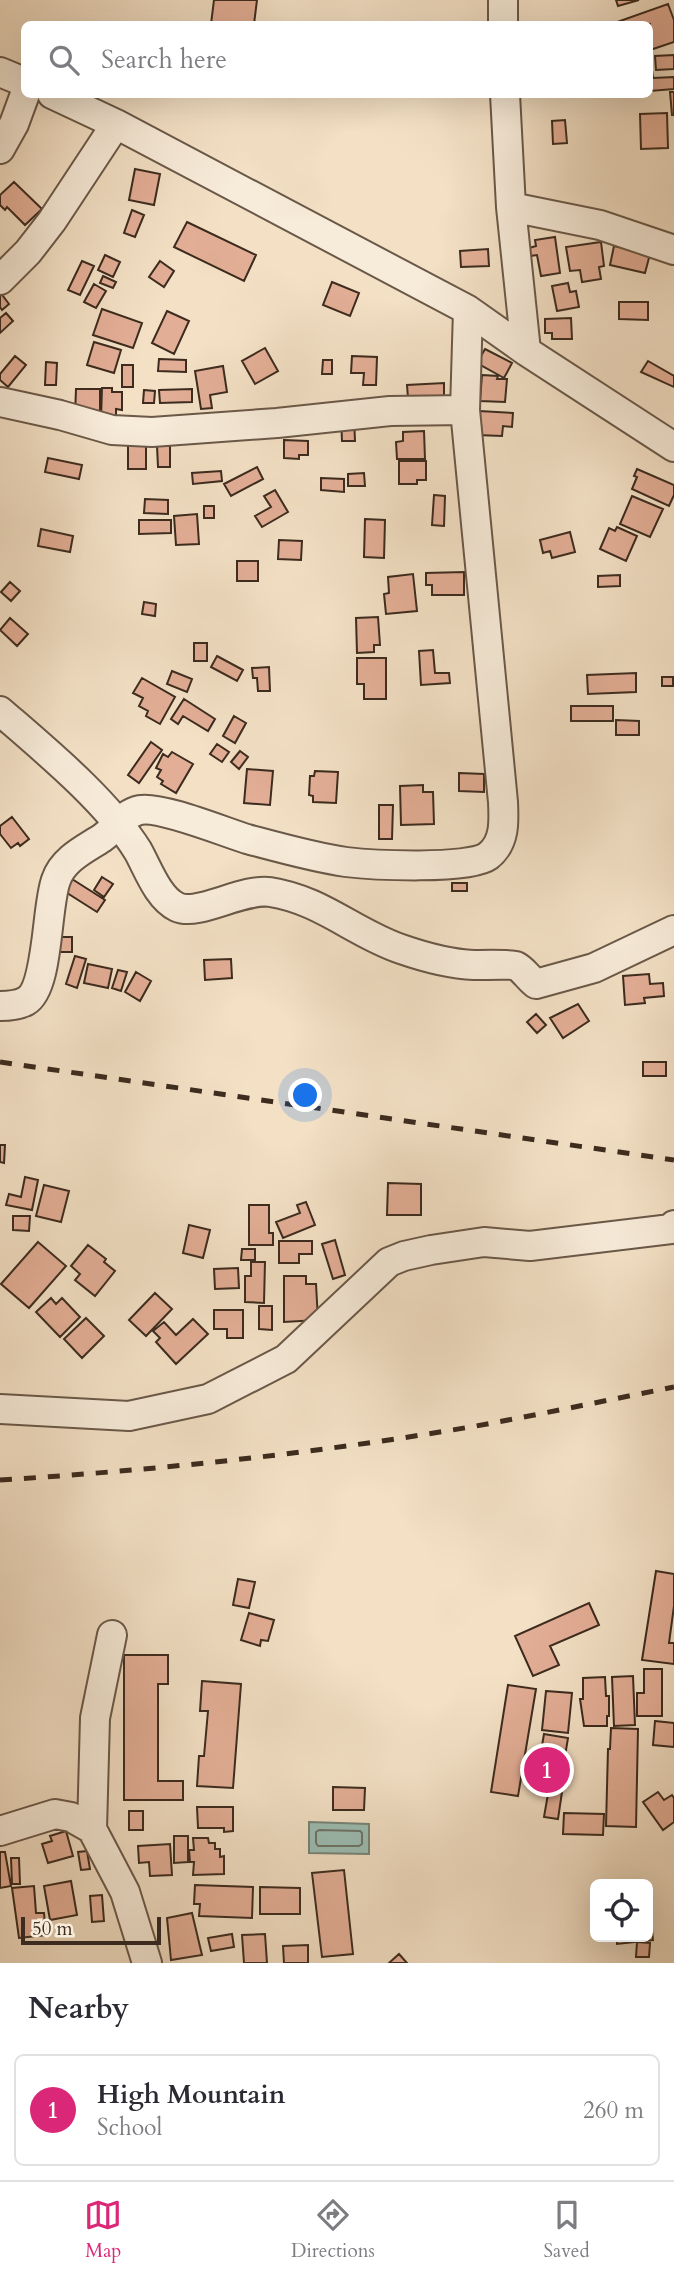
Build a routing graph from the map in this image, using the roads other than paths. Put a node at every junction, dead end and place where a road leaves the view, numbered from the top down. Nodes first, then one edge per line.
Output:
1 (503, 0) edge
2 (503, 21) edge
3 (0, 72) edge
4 (21, 81) edge
5 (24, 98) edge
6 (61, 98) edge
7 (505, 98) edge
8 (116, 124) junction
9 (0, 149) edge
10 (511, 207) junction
11 (674, 250) edge
12 (0, 280) edge
13 (468, 310) junction
14 (526, 351) junction
15 (0, 402) edge
16 (465, 410) junction
17 (674, 447) edge
18 (0, 712) edge
19 (118, 824) junction
20 (674, 930) edge
21 (0, 1006) edge
22 (674, 1225) edge
23 (0, 1409) edge
24 (112, 1635) dead end
25 (92, 1829) junction
26 (0, 1831) edge
27 (147, 1963) edge

1 - 2 street
3 - 4 street
5 - 9 street
6 - 8 street
7 - 10 street
8 - 12 street
8 - 13 street
10 - 11 street
10 - 14 street
13 - 14 street
13 - 16 street
14 - 17 street
15 - 16 street
16 - 19 street
18 - 19 street
19 - 20 street
19 - 21 street
22 - 23 street
24 - 25 street
25 - 26 street
25 - 27 street

